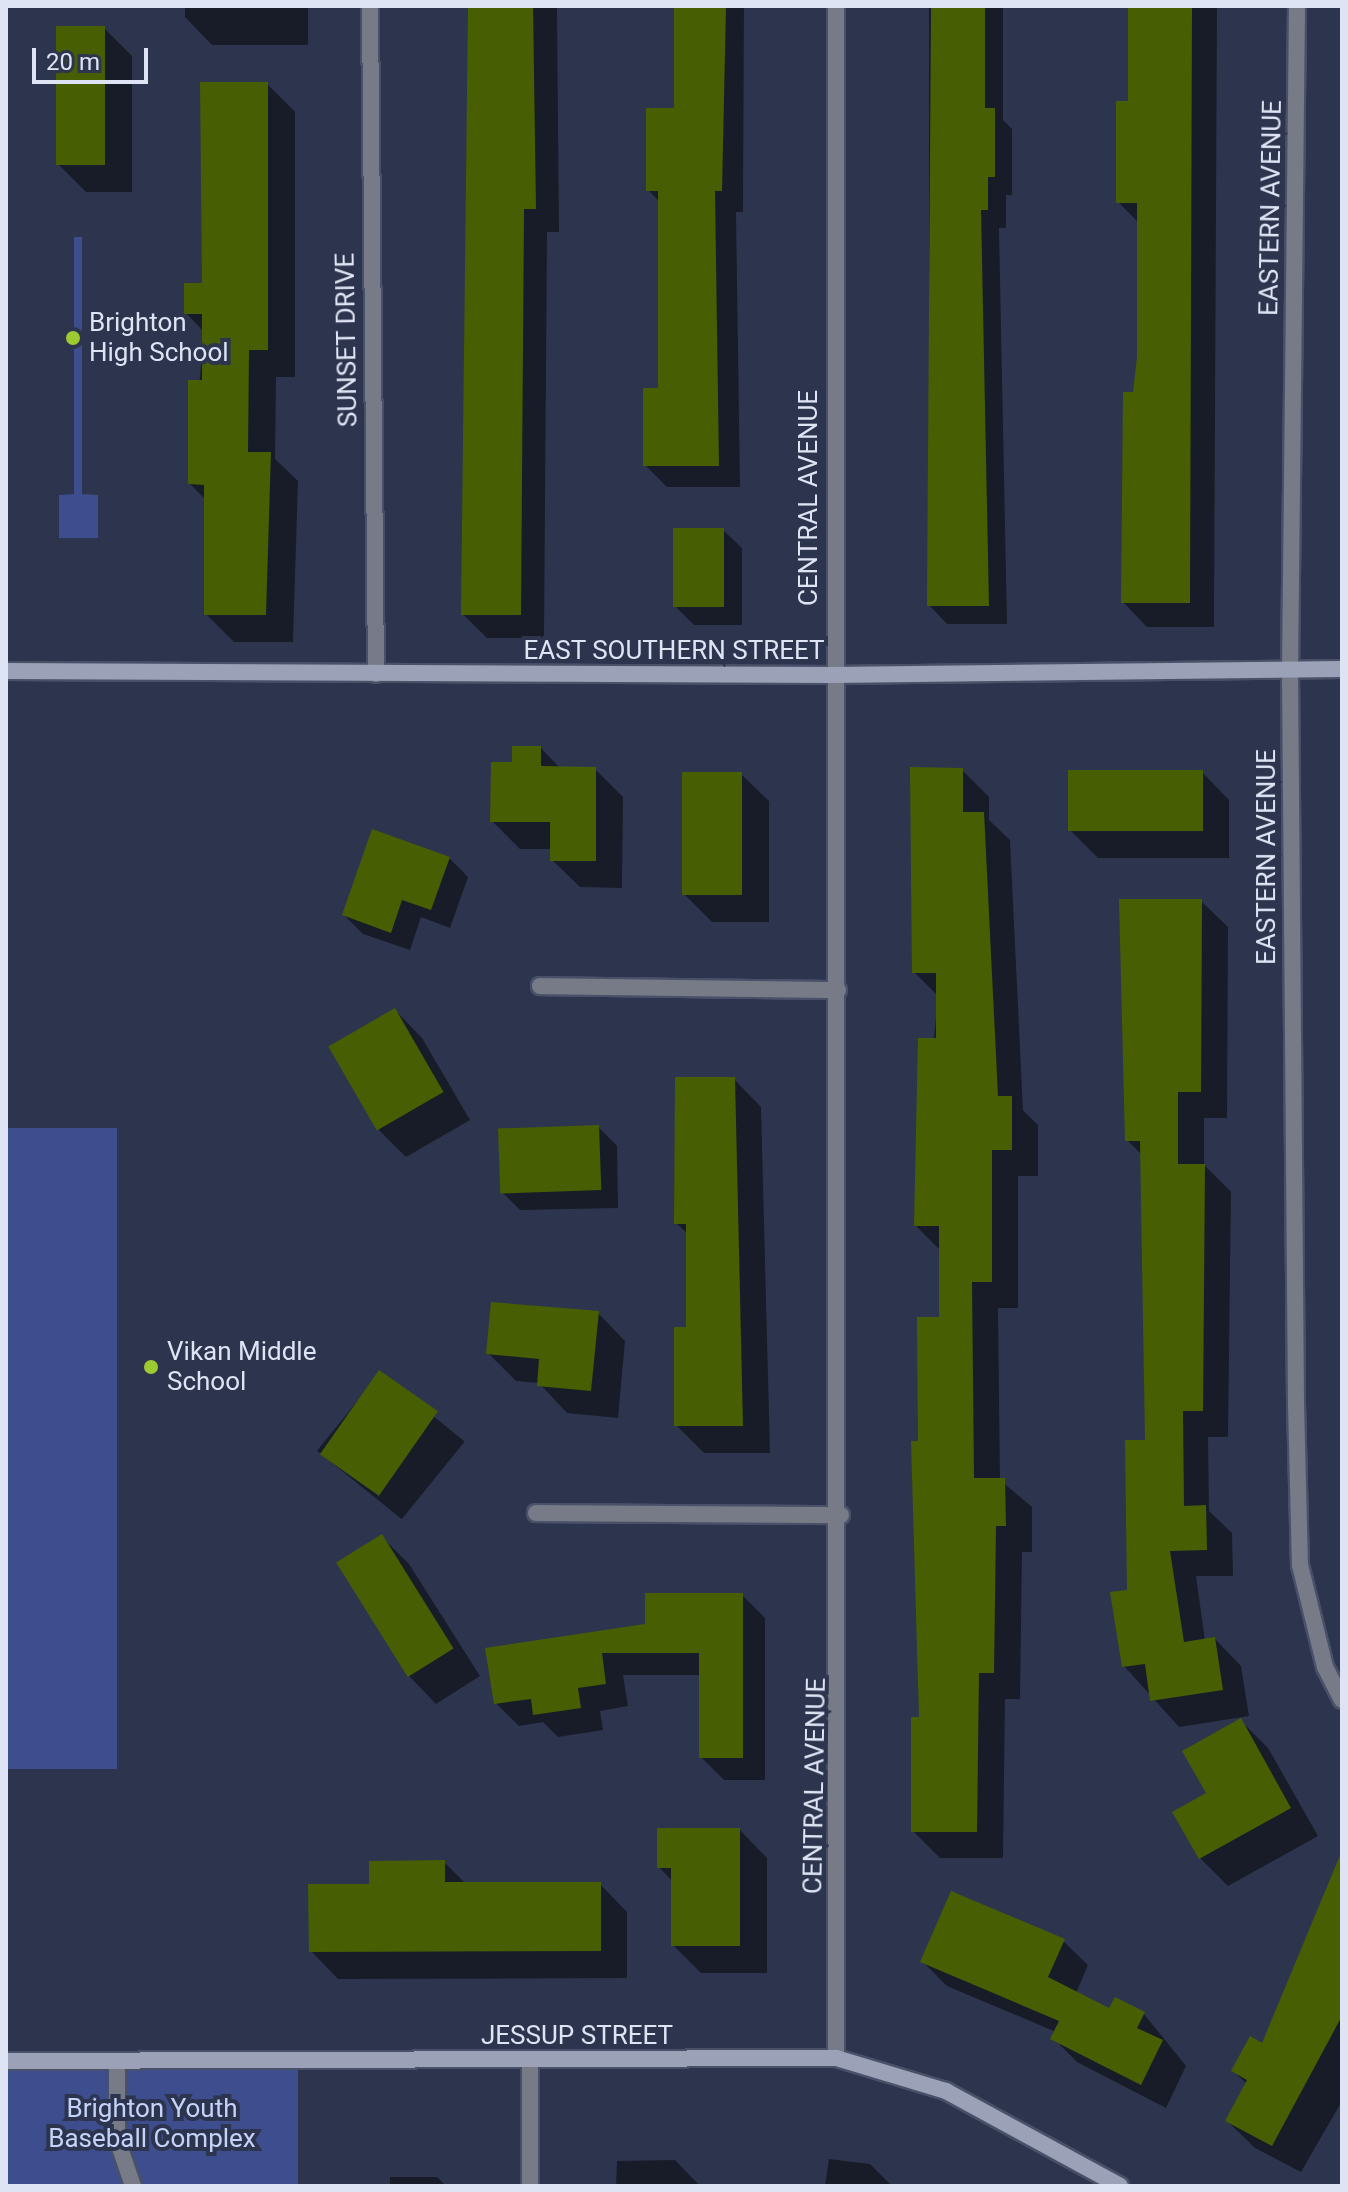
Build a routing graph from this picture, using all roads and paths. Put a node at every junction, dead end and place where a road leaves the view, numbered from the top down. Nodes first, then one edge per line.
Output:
1 (370, 6) edge
2 (836, 6) edge
3 (1297, 6) edge
4 (1342, 669) edge
5 (1290, 670) junction
6 (6, 671) edge
7 (376, 674) junction
8 (831, 675) junction
9 (540, 986) dead end
10 (838, 990) junction
11 (536, 1513) dead end
12 (841, 1515) junction
13 (1342, 1700) edge
14 (836, 2058) junction
15 (530, 2060) junction
16 (6, 2061) edge
17 (117, 2062) junction
18 (133, 2186) edge
19 (530, 2186) edge
20 (1120, 2186) edge

1 - 7 street, SUNSET DRIVE
2 - 8 street, CENTRAL AVENUE
3 - 5 street, EASTERN AVENUE
4 - 5 street, EAST SOUTHERN STREET
5 - 8 street, EAST SOUTHERN STREET
5 - 13 street, EASTERN AVENUE
6 - 7 street, EAST SOUTHERN STREET
7 - 8 street, EAST SOUTHERN STREET
8 - 10 street, CENTRAL AVENUE
9 - 10 street
10 - 12 street, CENTRAL AVENUE
11 - 12 street
12 - 14 street, CENTRAL AVENUE
14 - 15 street, JESSUP STREET
14 - 20 street, JESSUP STREET
15 - 17 street, JESSUP STREET
15 - 19 street
16 - 17 street, JESSUP STREET
17 - 18 street

